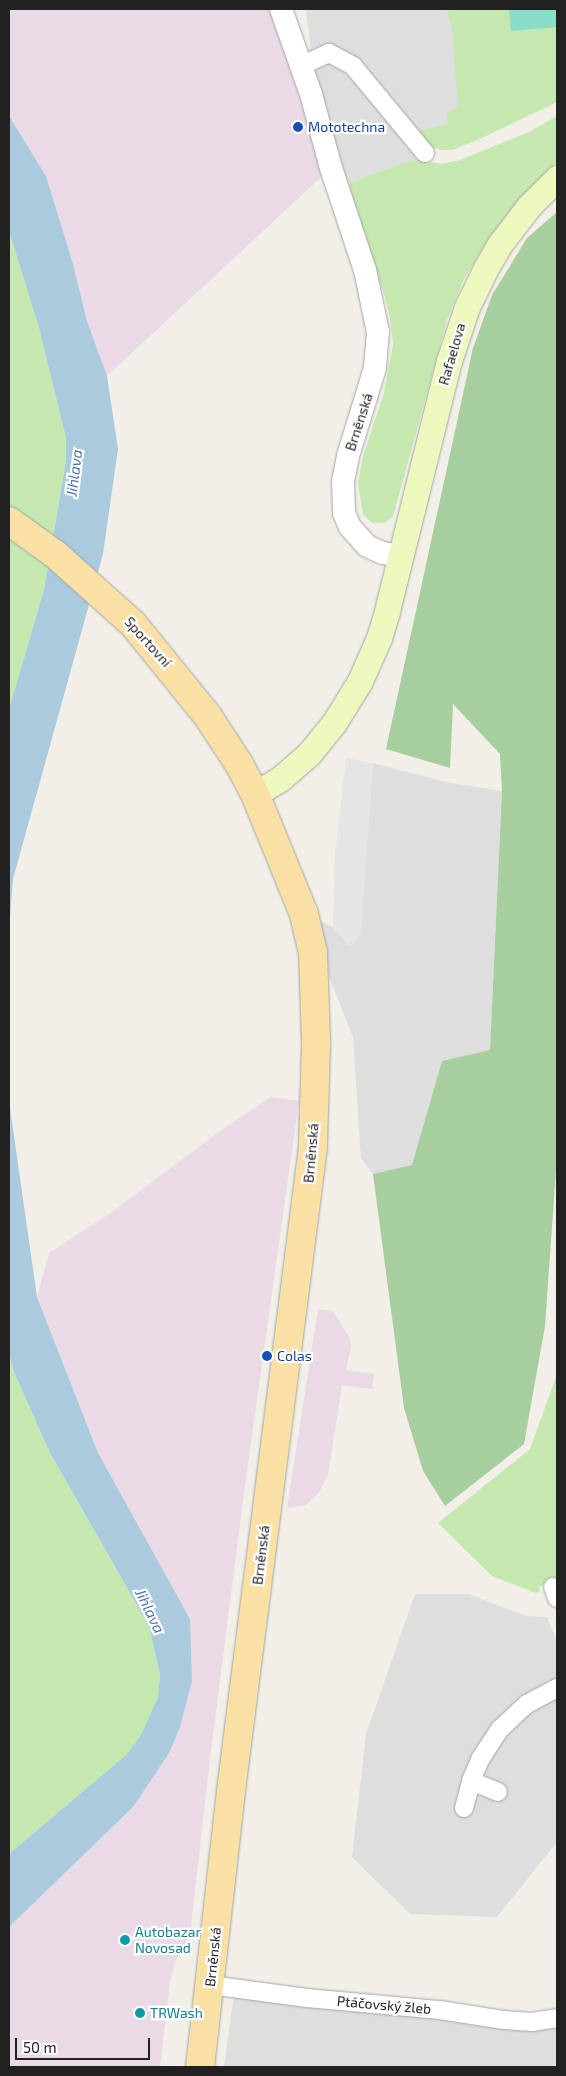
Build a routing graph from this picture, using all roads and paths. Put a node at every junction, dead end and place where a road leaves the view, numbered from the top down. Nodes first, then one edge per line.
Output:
1 (281, 9) edge
2 (301, 66) junction
3 (425, 153) dead end
4 (557, 178) edge
5 (9, 521) edge
6 (401, 556) junction
7 (255, 794) junction
8 (316, 1043) joint
9 (557, 1688) edge
10 (472, 1781) junction
11 (498, 1792) dead end
12 (464, 1808) dead end
13 (210, 1985) junction
14 (557, 2018) edge
15 (200, 2067) edge

1 - 2 street, Brněnská
2 - 3 street
2 - 6 street, Brněnská
4 - 6 main road, Rafaelova
5 - 7 main road, Sportovní
6 - 7 main road
7 - 8 main road, Sportovní
8 - 13 main road, Brněnská
9 - 10 street
10 - 11 street
10 - 12 street
13 - 14 street, Ptáčovský žleb
13 - 15 main road, Brněnská

